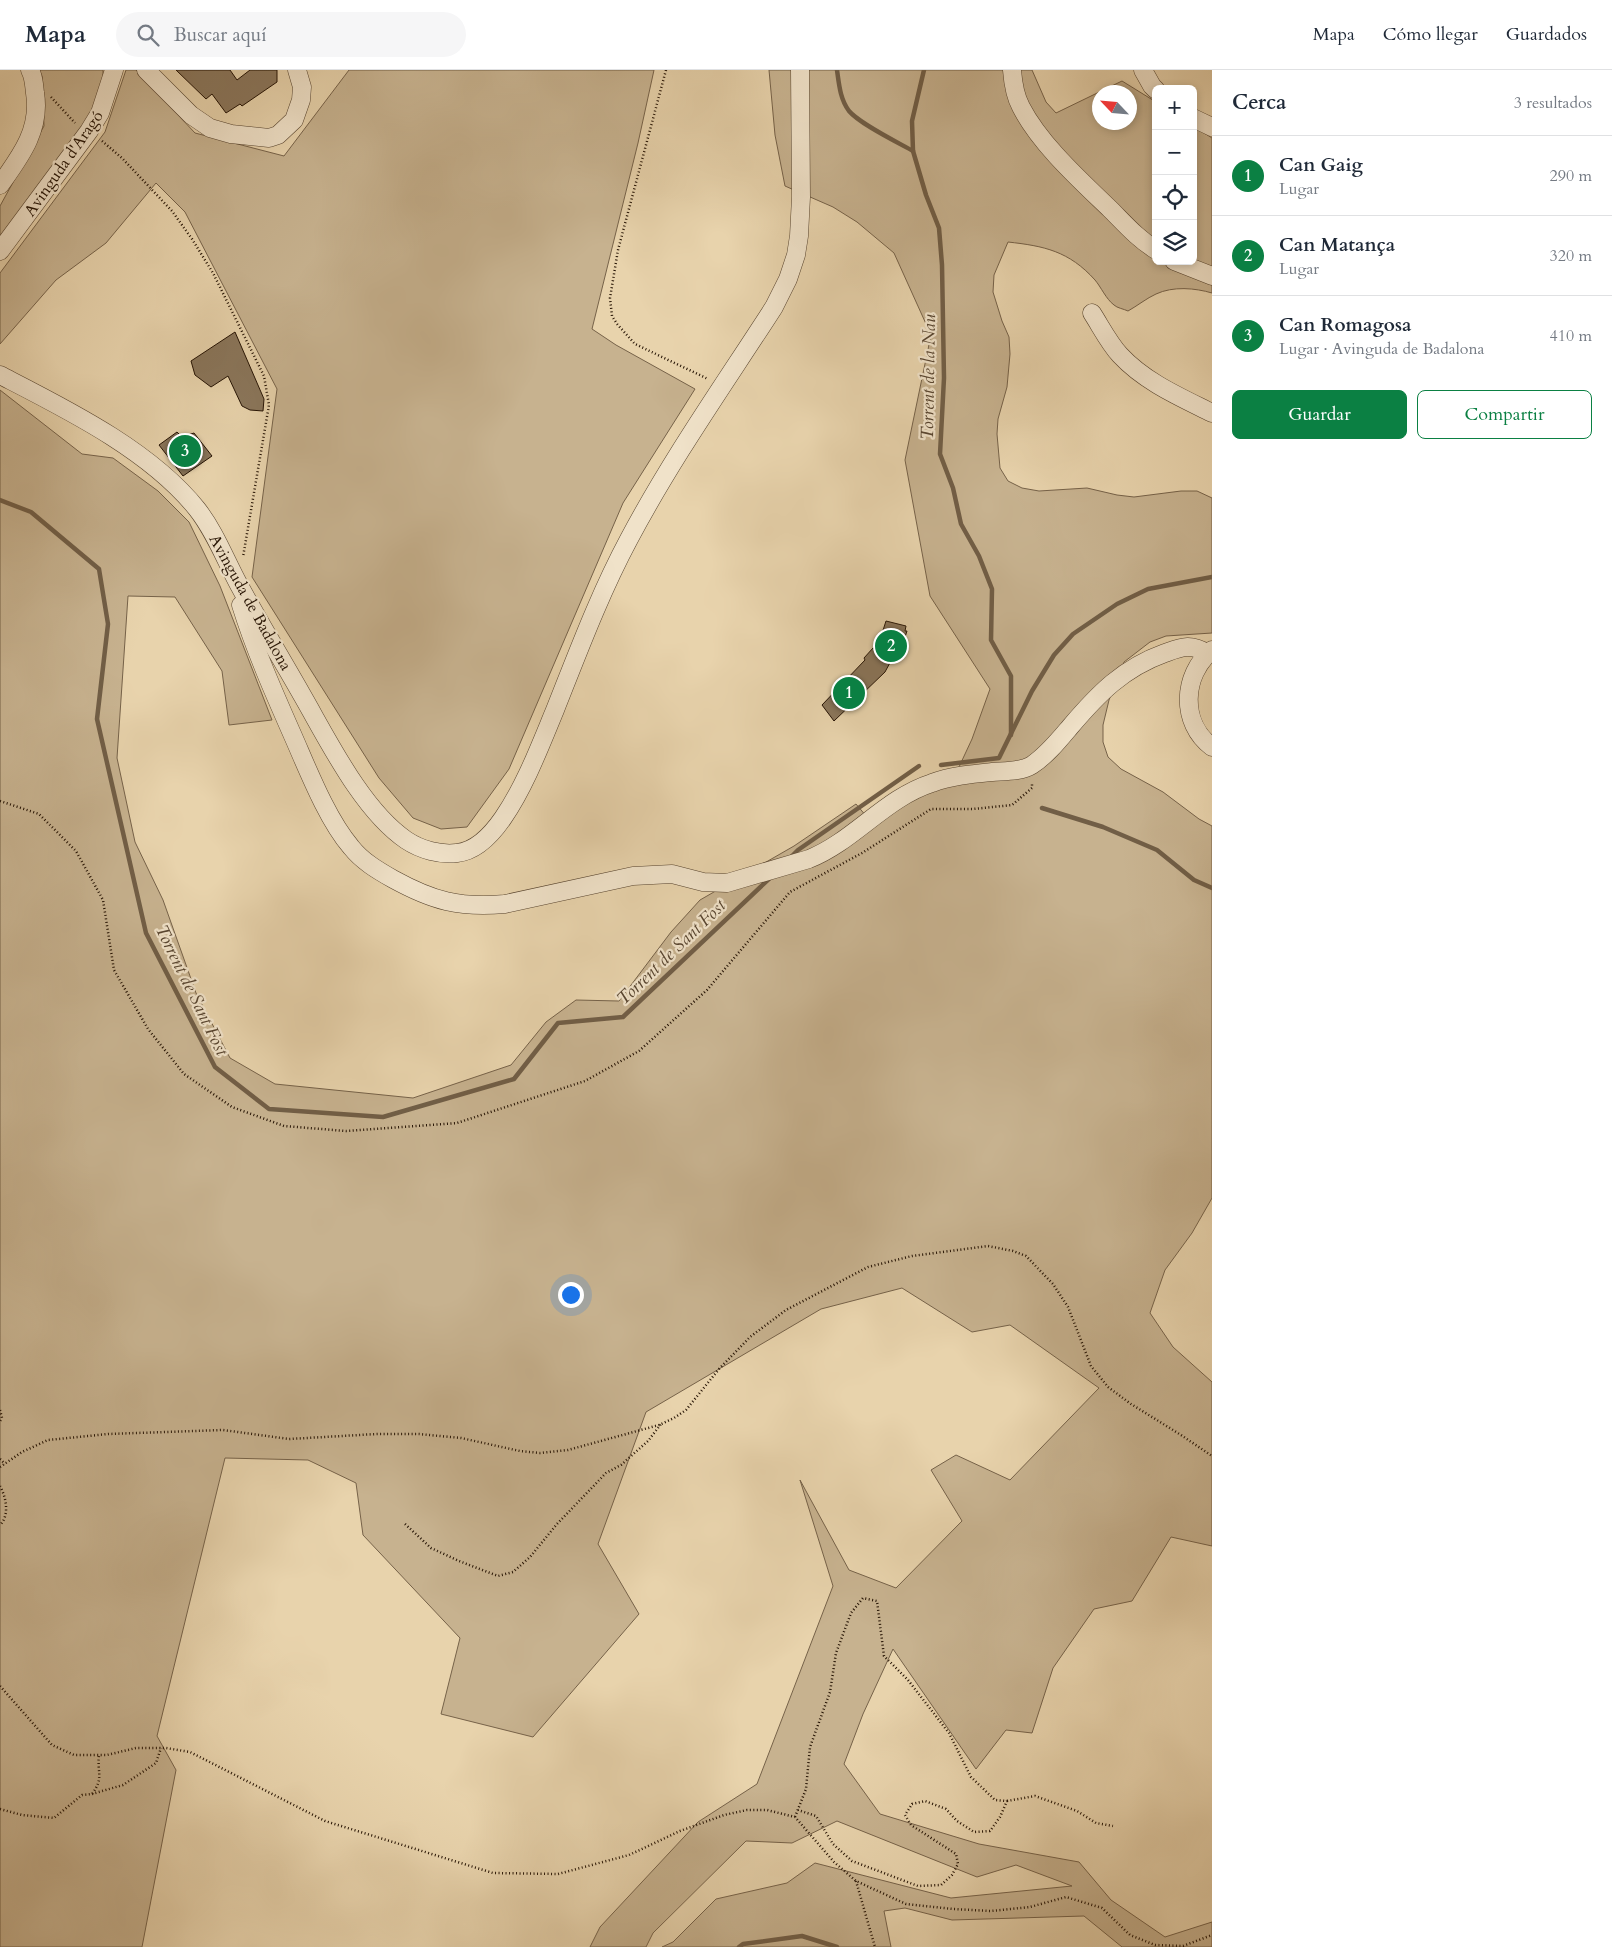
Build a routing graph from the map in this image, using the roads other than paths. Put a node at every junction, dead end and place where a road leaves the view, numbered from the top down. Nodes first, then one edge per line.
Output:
1 (114, 70) edge
2 (146, 70) edge
3 (297, 70) edge
4 (800, 70) edge
5 (1012, 70) edge
6 (1143, 70) edge
7 (32, 73) edge
8 (1153, 85) edge
9 (1197, 120) edge
10 (1212, 127) edge
11 (0, 185) edge
12 (1152, 248) edge
13 (0, 251) edge
14 (1184, 265) edge
15 (1212, 276) edge
16 (1092, 314) dead end
17 (0, 374) edge
18 (1212, 412) edge
19 (238, 583) junction
20 (1210, 652) edge
21 (1212, 747) edge

1 - 13 street, Avinguda d'Aragó
2 - 3 street
4 - 19 street, Avinguda de Badalona
5 - 12 street
6 - 8 street
7 - 11 street
9 - 10 street
14 - 15 street
16 - 18 street
17 - 19 street, Avinguda de Badalona
19 - 20 street
20 - 21 street

